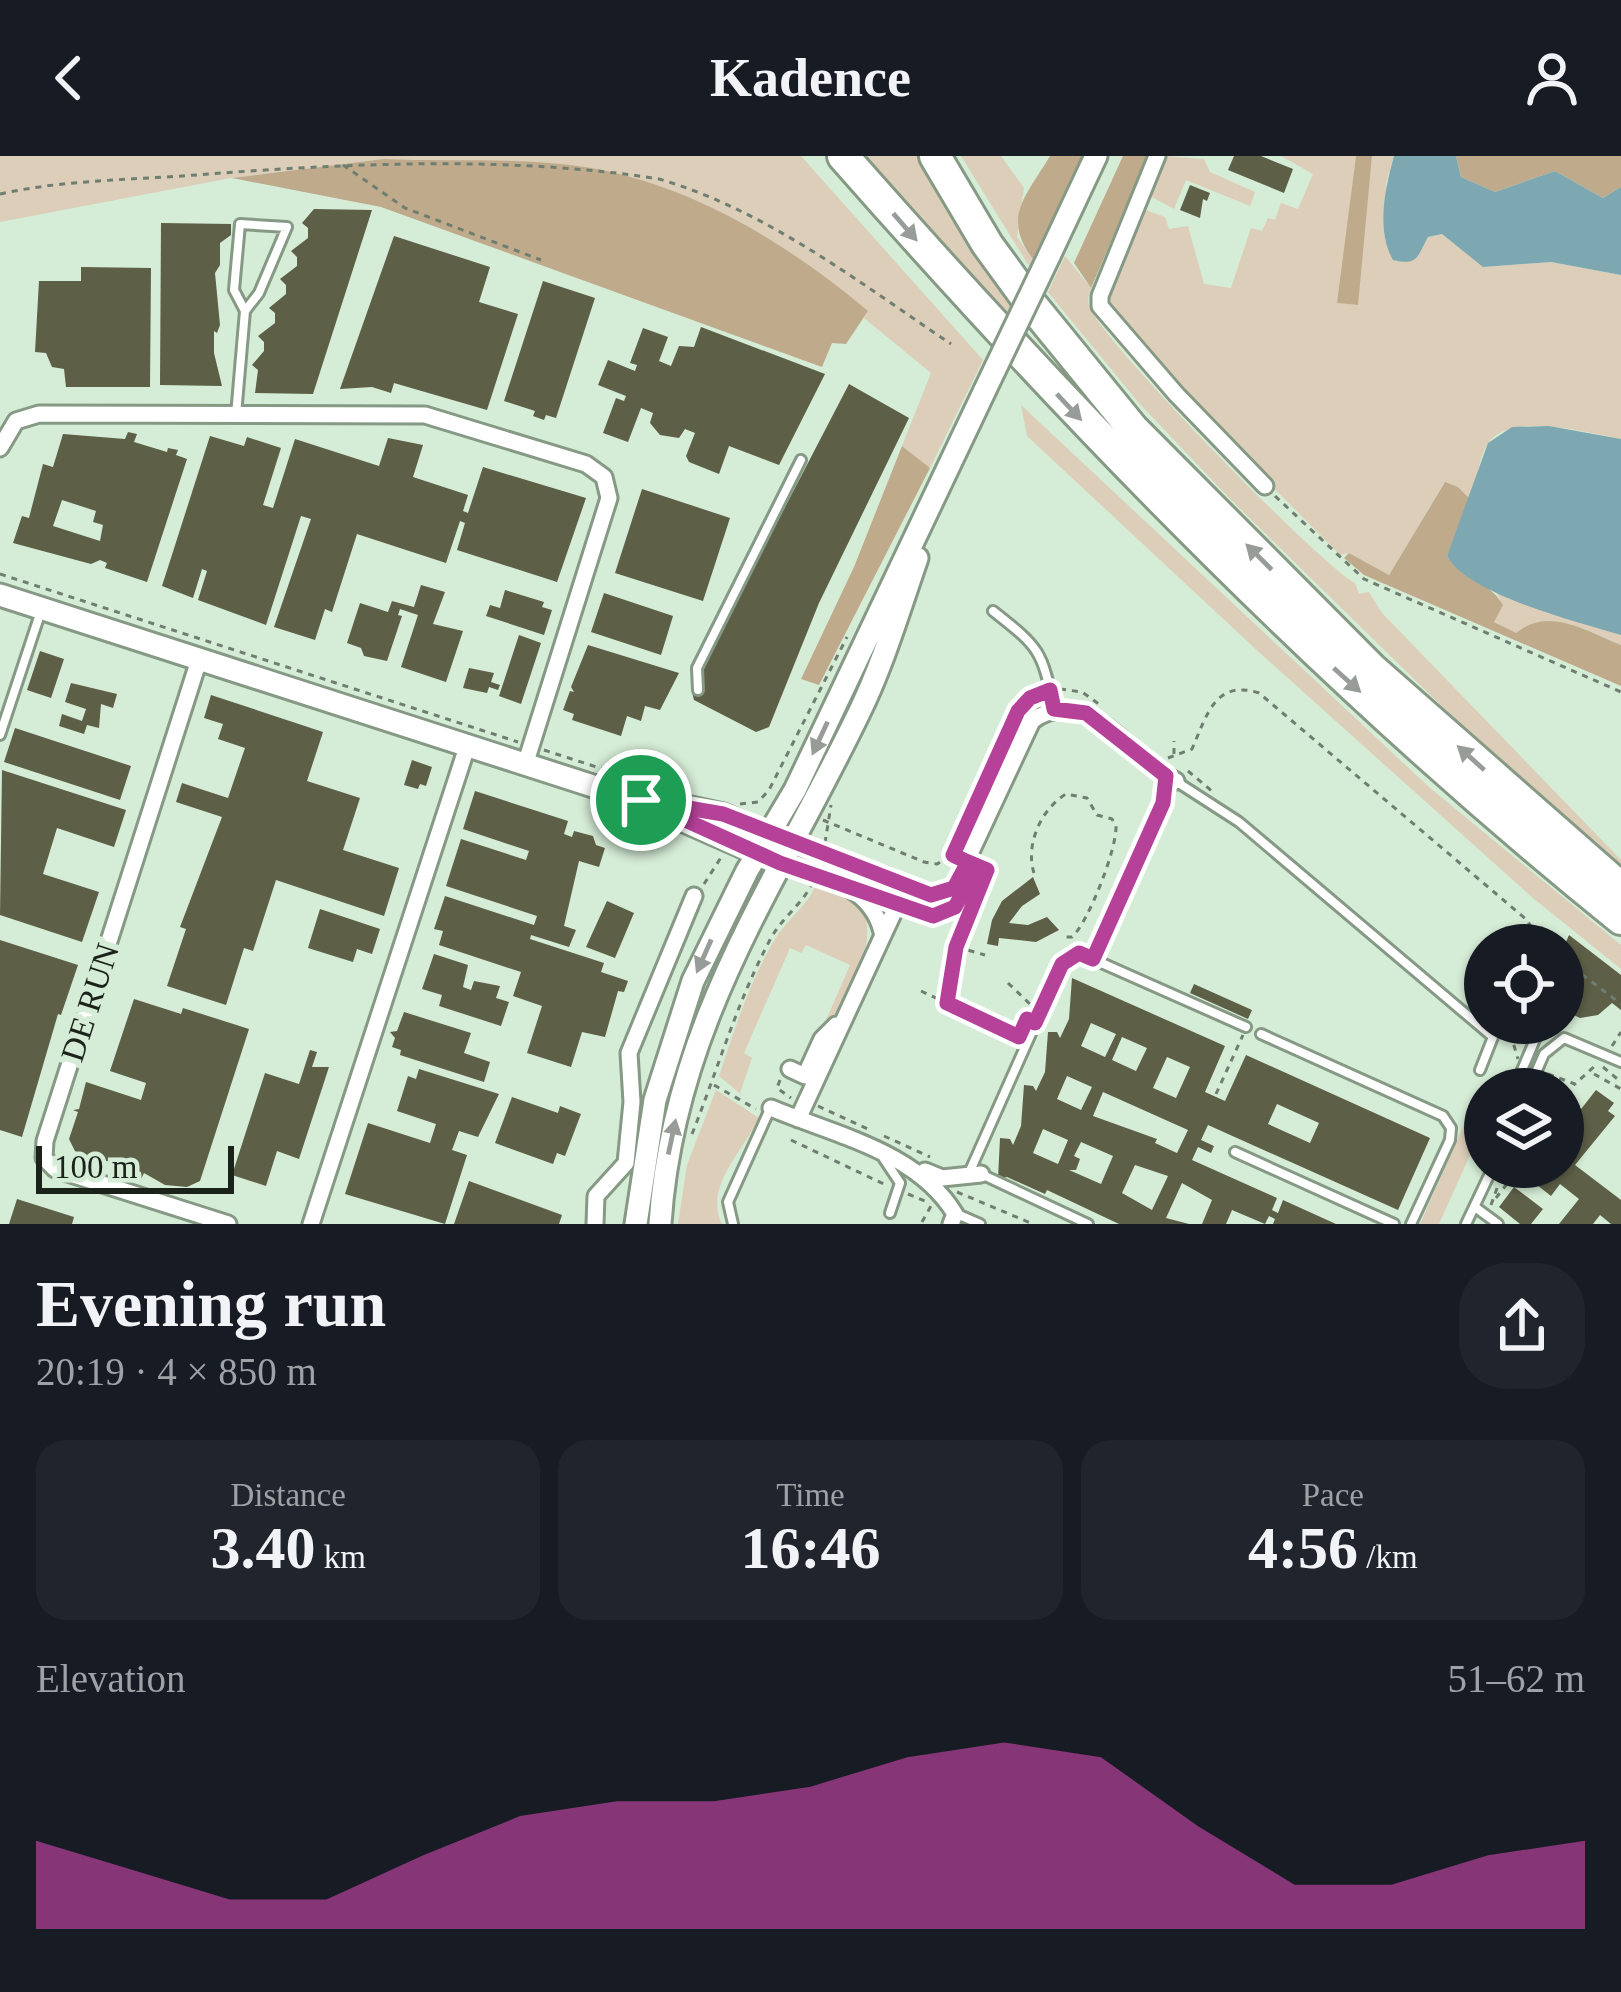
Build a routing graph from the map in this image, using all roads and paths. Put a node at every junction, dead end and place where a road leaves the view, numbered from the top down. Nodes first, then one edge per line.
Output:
1 (843, 156) edge
2 (935, 156) edge
3 (1096, 156) edge
4 (1157, 156) edge
5 (342, 164) junction
6 (0, 194) edge
7 (541, 260) dead end
8 (245, 310) junction
9 (951, 344) dead end
10 (236, 415) junction
11 (0, 448) edge
12 (801, 460) dead end
13 (1265, 486) joint
14 (0, 574) edge
15 (0, 595) edge
16 (41, 609) junction
17 (993, 611) dead end
18 (199, 660) junction
19 (698, 690) dead end
20 (1050, 690) junction
21 (1621, 692) edge
22 (1054, 709) junction
23 (1109, 713) dead end
24 (0, 734) edge
25 (1174, 741) dead end
26 (467, 747) junction
27 (528, 755) junction
28 (1173, 757) junction
29 (1169, 772) junction
30 (627, 776) dead end
31 (770, 790) dead end
32 (729, 803) dead end
33 (994, 806) junction
34 (830, 824) dead end
35 (775, 849) junction
36 (722, 856) dead end
37 (961, 858) junction
38 (1034, 873) dead end
39 (884, 875) junction
40 (849, 886) junction
41 (1621, 888) edge
42 (694, 896) joint
43 (973, 903) dead end
44 (801, 904) dead end
45 (897, 905) junction
46 (1621, 919) edge
47 (1529, 924) edge
48 (882, 932) junction
49 (1060, 937) dead end
50 (956, 947) junction
51 (986, 956) dead end
52 (1093, 959) junction
53 (1584, 976) edge
54 (1008, 983) dead end
55 (921, 991) dead end
56 (947, 1003) junction
57 (1621, 1004) edge
58 (842, 1019) junction
59 (1031, 1021) junction
60 (1246, 1027) dead end
61 (1261, 1034) dead end
62 (1589, 1055) dead end
63 (1552, 1061) dead end
64 (1621, 1062) edge
65 (1598, 1063) junction
66 (1481, 1068) edge
67 (1538, 1068) edge
68 (1548, 1068) edge
69 (790, 1069) dead end
70 (1592, 1073) junction
71 (1584, 1076) edge
72 (712, 1084) junction
73 (1621, 1085) edge
74 (771, 1108) junction
75 (798, 1119) junction
76 (691, 1136) dead end
77 (790, 1140) dead end
78 (1235, 1152) dead end
79 (879, 1153) junction
80 (910, 1166) junction
81 (975, 1174) junction
82 (1484, 1188) edge
83 (1497, 1188) edge
84 (1502, 1188) edge
85 (899, 1191) junction
86 (1493, 1199) junction
87 (939, 1201) junction
88 (1475, 1207) junction
89 (890, 1214) dead end
90 (1486, 1216) junction
91 (953, 1219) edge
92 (923, 1221) edge
93 (1390, 1222) edge
94 (228, 1224) edge
95 (311, 1224) edge
96 (596, 1224) edge
97 (636, 1224) edge
98 (660, 1224) edge
99 (733, 1224) edge
100 (932, 1224) edge
101 (980, 1224) edge
102 (1033, 1224) edge
103 (1088, 1224) edge
104 (1412, 1224) edge
105 (1466, 1224) edge
106 (1498, 1224) edge

1 -> 46 highway
41 -> 2 highway
3 - 35 main road, bridge
4 - 13 street
5 - 6 path
5 - 7 path
5 - 9 path
8 - 8 lane
8 - 10 lane
10 - 11 street
10 - 27 street
12 - 19 lane
13 - 21 path
14 - 27 path
15 - 16 main road
16 - 18 main road
16 - 24 lane
17 - 20 lane
18 - 26 main road
18 - 94 street, DE RUN
20 - 22 lane
20 - 23 path
20 - 37 path
22 - 29 street
22 - 33 street
25 - 28 path
26 - 27 main road
26 - 95 street
27 - 30 path
27 - 35 main road
28 - 29 path
28 - 29 path
28 - 47 path
29 - 52 path
29 - 66 lane
31 - 32 path
33 - 37 street
33 - 45 street
34 - 37 path
35 - 39 street
35 - 40 street
35 -> 97 main road
98 -> 35 main road
36 - 42 path
37 - 39 street
38 - 49 path
39 - 45 street
40 - 45 street
40 - 48 street
42 - 96 street
43 - 50 path
44 - 72 path
45 - 48 street
48 - 58 street
50 - 51 path
50 - 56 path
52 - 59 lane
52 - 60 lane
53 - 57 path
54 - 59 path
55 - 56 path
56 - 59 path
58 - 69 street
58 - 75 street
59 - 81 lane
61 - 104 lane
62 - 65 path
63 - 68 path
64 - 67 lane
65 - 70 path
65 - 73 path
70 - 71 path
70 - 73 path
72 - 74 path
72 - 76 path
74 - 75 street
74 - 99 lane
75 - 79 street
77 - 85 path
78 - 93 lane
79 - 80 street
79 - 85 lane
80 - 81 street
80 - 87 street
81 - 103 lane
82 - 88 lane
83 - 86 path
84 - 86 path
85 - 87 path
85 - 89 lane
86 - 90 path
87 - 91 street
87 - 92 path
87 - 102 path
88 - 90 lane
88 - 105 lane
90 - 106 lane
91 - 101 lane
92 - 100 path

